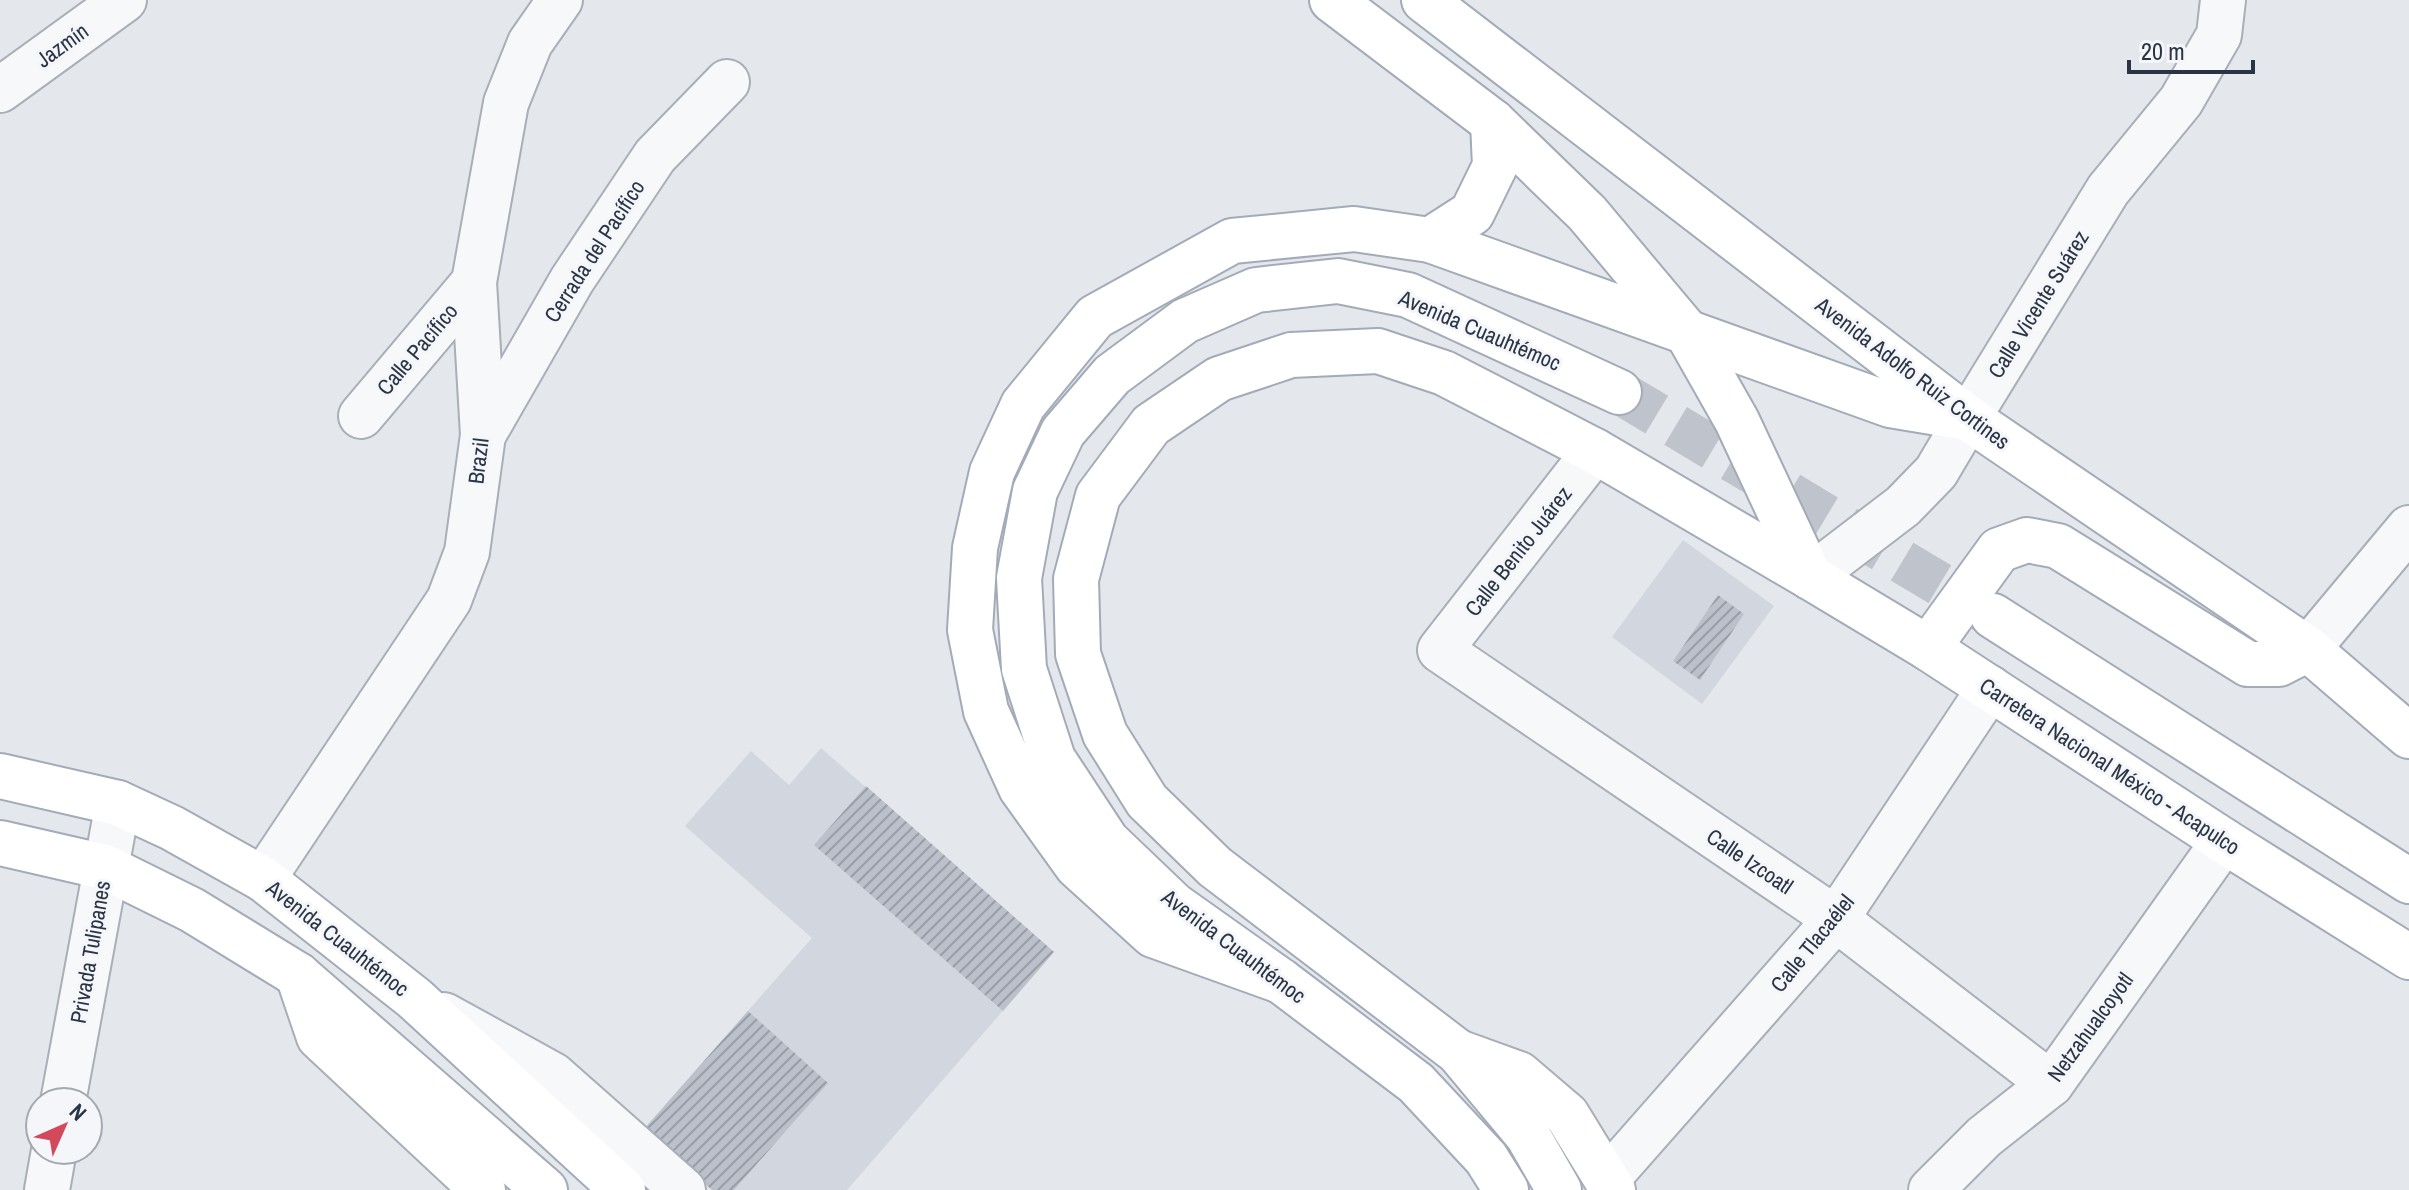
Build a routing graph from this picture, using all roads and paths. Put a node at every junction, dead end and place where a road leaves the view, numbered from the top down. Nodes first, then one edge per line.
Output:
1 (124, 0) edge
2 (560, 0) edge
3 (1332, 0) edge
4 (1424, 0) edge
5 (2223, 0) edge
6 (727, 82) dead end
7 (0, 90) edge
8 (1493, 122) junction
9 (1430, 240) junction
10 (474, 282) junction
11 (1686, 331) junction
12 (1619, 392) tunnel mouth
13 (361, 416) dead end
14 (1968, 418) junction
15 (483, 435) junction
16 (1595, 451) junction
17 (2409, 528) edge
18 (1810, 577) junction
19 (1993, 616) tunnel mouth
20 (1928, 648) junction
21 (2308, 649) junction
22 (1440, 650) joint
23 (1990, 688) junction
24 (2409, 736) edge
25 (0, 776) edge
26 (118, 803) junction
27 (2224, 841) junction
28 (0, 843) edge
29 (105, 867) junction
30 (263, 879) junction
31 (2409, 881) edge
32 (1836, 919) junction
33 (2409, 957) edge
34 (298, 975) junction
35 (1281, 981) junction
36 (414, 998) junction
37 (1458, 1052) junction
38 (2051, 1084) junction
39 (66, 1086) edge
40 (51, 1166) edge
41 (1610, 1184) edge
42 (47, 1190) edge
43 (483, 1190) edge
44 (545, 1190) edge
45 (623, 1190) edge
46 (683, 1190) edge
47 (1506, 1190) edge
48 (1559, 1190) edge
49 (1931, 1190) edge

1 - 7 street, Jazmín
2 - 10 street, Brazil
3 - 8 main road
4 - 14 main road, Avenida Adolfo Ruiz Cortines
5 - 14 street, Calle Vicente Suárez
6 - 15 street, Cerrada del Pacífico
8 - 9 main road
8 - 11 main road
9 - 11 main road
9 - 35 main road
10 - 13 street, Calle Pacífico
10 - 15 street, Brazil
11 - 14 main road
11 - 18 main road
12 - 35 main road, Avenida Cuauhtémoc
14 - 18 street, Calle Vicente Suárez
14 - 21 main road, Avenida Adolfo Ruiz Cortines
15 - 30 street, Brazil
16 - 18 main road
16 - 22 street, Calle Benito Juárez
16 - 37 main road
17 - 21 street
18 - 20 main road, Carretera Nacional México - Acapulco
19 - 31 main road
20 - 21 main road
20 - 23 main road, Carretera Nacional México - Acapulco
21 - 24 main road, Avenida Adolfo Ruiz Cortines
22 - 32 street, Calle Izcoatl
23 - 27 main road, Carretera Nacional México - Acapulco
23 - 32 street, Calle Tlacaélel
25 - 26 main road, Avenida Cuauhtémoc
26 - 29 street, Privada Tulipanes
26 - 30 main road, Avenida Cuauhtémoc
27 - 33 main road, Carretera Nacional México - Acapulco
27 - 38 street, Netzahualcoyotl
28 - 29 main road
29 - 34 main road
29 - 39 street, Privada Tulipanes
30 - 36 main road, Avenida Cuauhtémoc
32 - 38 street, Calle Izcoatl
32 - 41 street, Calle Tlacaélel
34 - 43 main road
34 - 44 main road
35 - 47 main road, Avenida Cuauhtémoc
36 - 45 main road, Avenida Cuauhtémoc
36 - 46 street
37 - 41 main road
37 - 48 main road
38 - 49 street, Netzahualcoyotl
40 - 42 street

